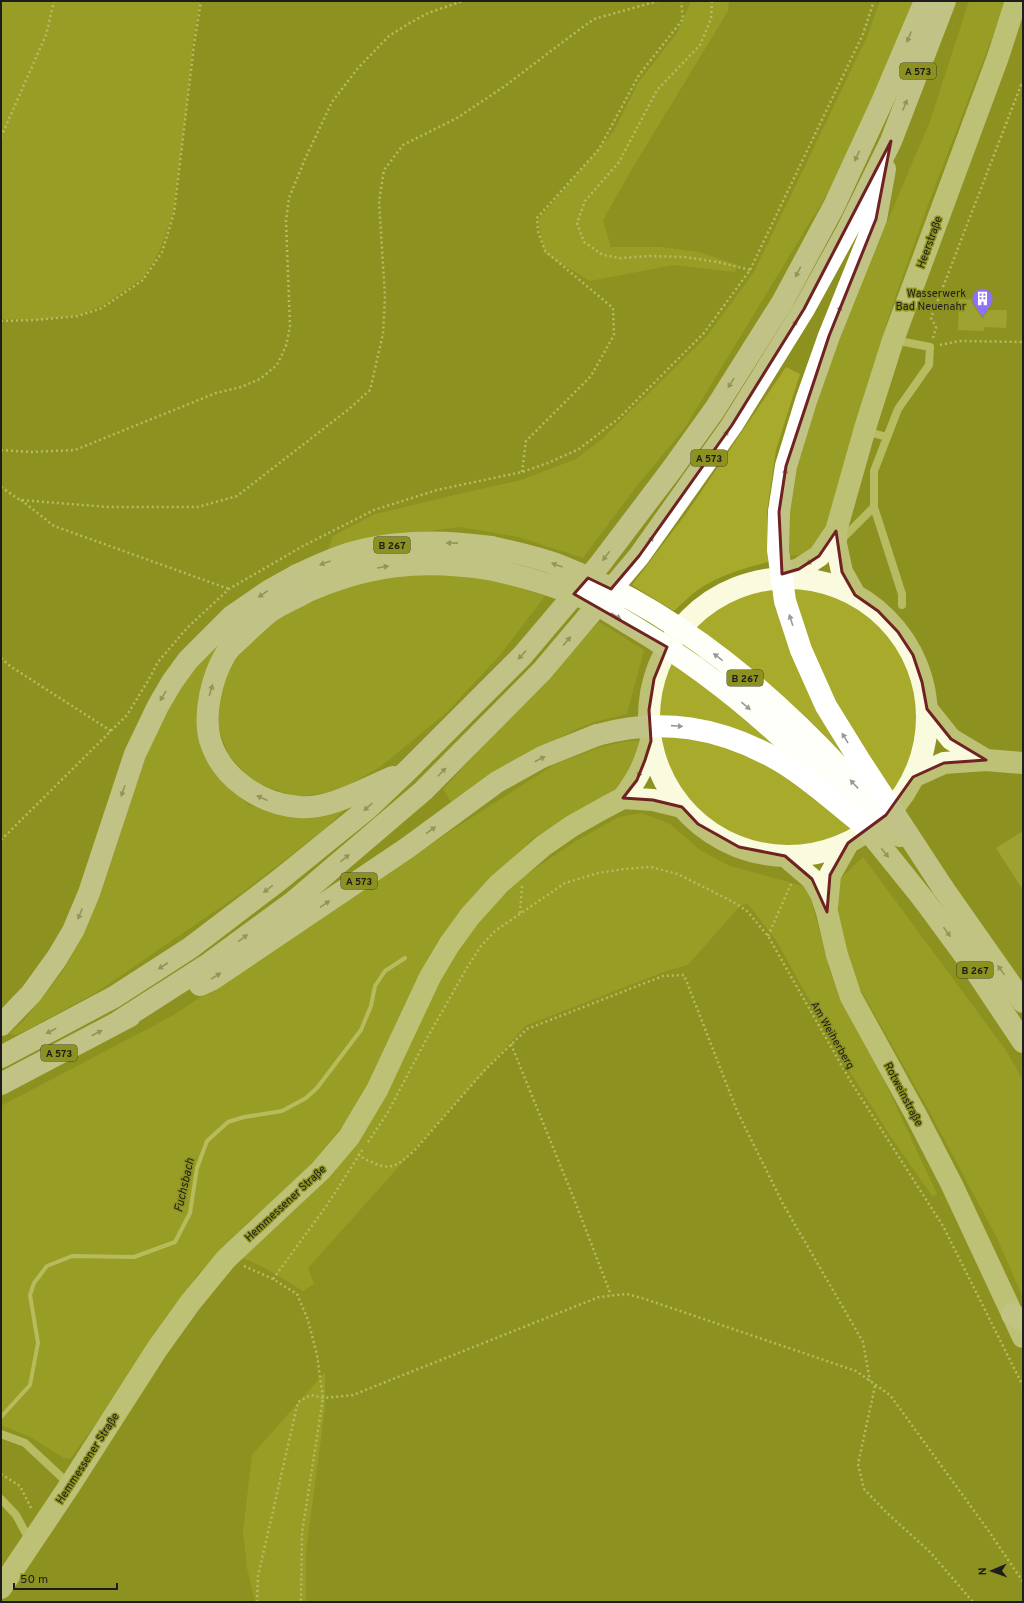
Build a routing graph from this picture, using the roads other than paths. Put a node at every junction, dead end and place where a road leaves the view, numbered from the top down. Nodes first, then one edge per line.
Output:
1 (924, 1) edge
2 (945, 1) edge
3 (1016, 1) edge
4 (891, 141) junction
5 (893, 340) junction
6 (865, 431) junction
7 (887, 437) junction
8 (874, 507) junction
9 (836, 538) junction
10 (766, 579) junction
11 (301, 583) junction
12 (855, 595) junction
13 (902, 605) dead end
14 (927, 709) junction
15 (651, 741) junction
16 (986, 760) junction
17 (1023, 763) edge
18 (407, 771) junction
19 (913, 777) junction
20 (623, 798) junction
21 (682, 807) junction
22 (861, 823) junction
23 (848, 842) junction
24 (785, 856) junction
25 (943, 888) junction
26 (827, 912) junction
27 (1023, 1002) edge
28 (118, 1022) junction
29 (1, 1025) edge
30 (1023, 1042) edge
31 (1, 1057) edge
32 (1, 1084) edge
33 (1018, 1317) edge
34 (1023, 1336) edge
35 (1, 1434) edge
36 (70, 1485) junction
37 (1, 1499) edge
38 (36, 1536) junction
39 (1, 1588) edge

1 -> 18 highway, A 573
4 -> 2 highway, A 573
3 - 5 main road, Heerstraße
25 -> 4 highway, A 573, bridge
28 -> 4 highway, A 573
5 - 6 main road, Heerstraße
5 - 7 lane
6 - 7 lane
6 - 9 main road, Heerstraße
7 - 8 lane
8 - 9 lane
8 - 13 lane
9 -> 10 main road, Heerstraße
9 - 12 main road, Heerstraße
10 - 12 main road
10 - 15 main road
18 -> 11 highway, A 573
11 -> 22 main road, B 267, bridge
25 -> 11 main road, B 267, bridge
11 -> 29 highway
12 - 14 main road
14 - 16 main road
14 - 19 main road
15 -> 20 main road
15 - 21 main road
16 - 17 main road
16 - 19 main road
18 -> 31 highway, A 573
19 - 23 main road
20 - 21 main road
20 - 36 main road, Hemmessener Straße
21 - 24 main road
28 -> 22 highway, A 573, bridge
22 -> 30 main road, B 267, bridge
23 - 24 main road
23 - 26 main road
24 - 26 main road, Rotweinstraße
27 -> 25 main road, B 267
26 - 33 main road, Rotweinstraße
32 -> 28 highway, A 573
33 - 34 main road, Rotweinstraße
35 - 36 lane
36 - 38 main road, Hemmessener Straße
37 - 38 lane
38 - 39 main road, Hemmessener Straße

